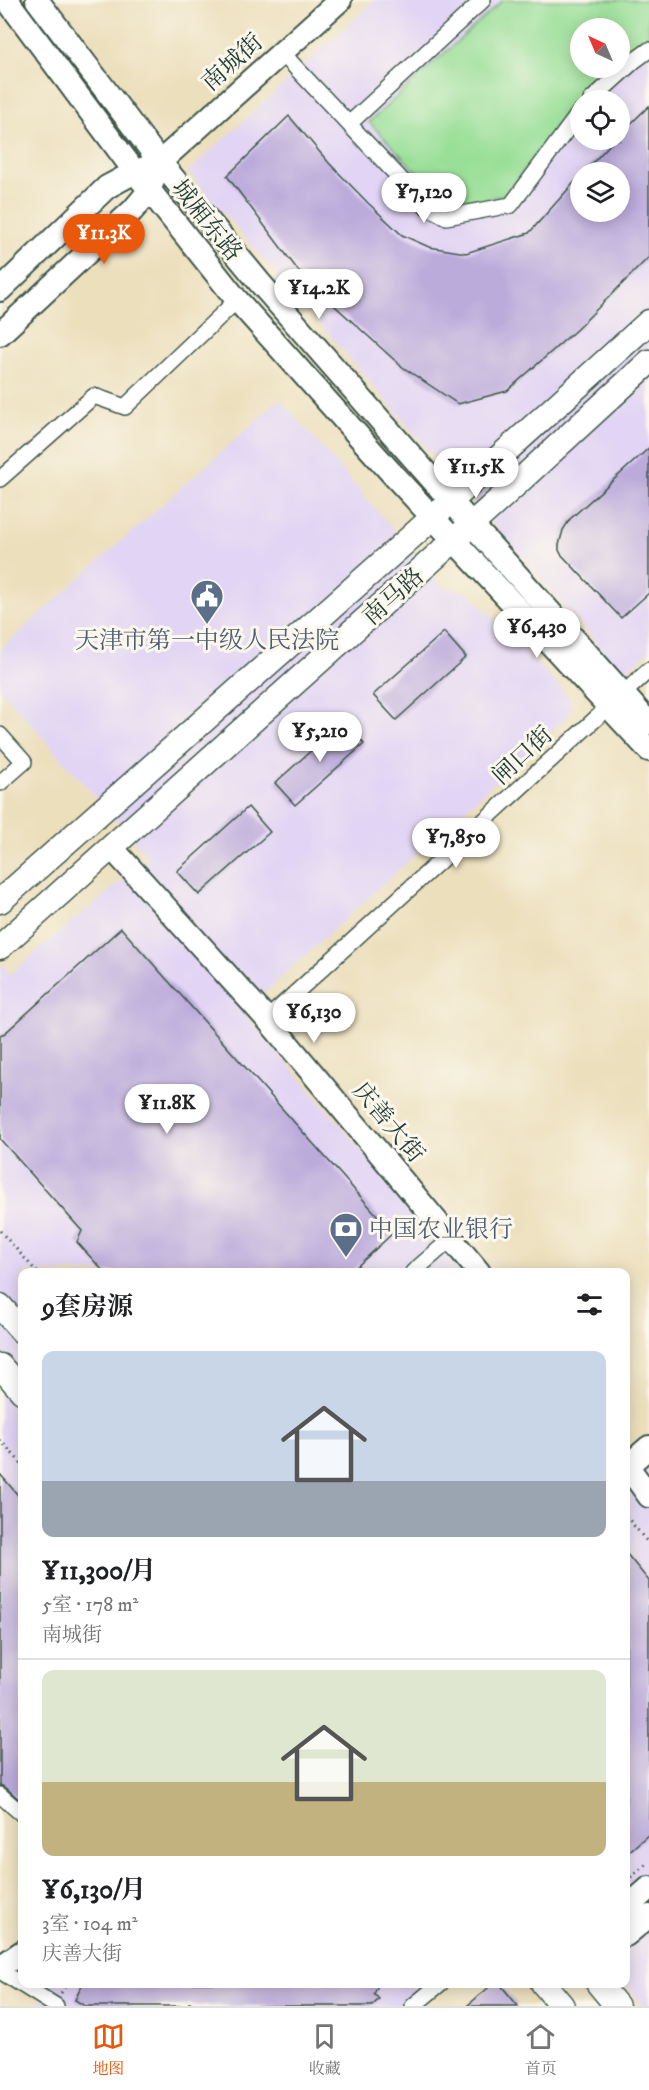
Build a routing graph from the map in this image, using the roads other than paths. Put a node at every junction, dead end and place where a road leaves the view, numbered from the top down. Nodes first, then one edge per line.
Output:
1 (7, 0) edge
2 (37, 0) edge
3 (340, 0) edge
4 (483, 0) edge
5 (649, 50) edge
6 (282, 53) junction
7 (602, 90) edge
8 (350, 123) junction
9 (570, 125) edge
10 (160, 162) junction
11 (135, 172) junction
12 (149, 191) junction
13 (0, 290) edge
14 (237, 300) junction
15 (649, 322) edge
16 (0, 334) edge
17 (649, 362) edge
18 (0, 478) edge
19 (451, 501) junction
20 (432, 518) junction
21 (472, 524) junction
22 (454, 541) junction
23 (649, 670) edge
24 (615, 700) junction
25 (649, 723) edge
26 (0, 735) edge
27 (649, 750) edge
28 (0, 783) edge
29 (112, 848) junction
30 (0, 901) edge
31 (0, 947) edge
32 (267, 1019) junction
33 (451, 1239) junction
34 (418, 1268) edge
35 (476, 1268) edge
36 (0, 1306) edge
37 (18, 1326) edge
38 (0, 1366) edge
39 (18, 1386) edge
40 (649, 1447) edge
41 (630, 1462) edge
42 (630, 1472) edge
43 (641, 1491) edge
44 (0, 1795) edge
45 (18, 1811) edge
46 (649, 1888) edge
47 (630, 1905) edge
48 (649, 1916) edge
49 (630, 1932) edge
50 (18, 1955) edge
51 (0, 1969) edge
52 (18, 1981) edge
53 (29, 1988) edge
54 (436, 1988) edge
55 (547, 1988) edge
56 (602, 1988) edge
57 (420, 2004) edge
58 (56, 2006) edge
59 (562, 2006) edge
60 (617, 2006) edge

1 - 11 street, 城厢东路
2 - 10 street, 城厢东路
3 - 6 street, 南城街
4 - 8 street
5 - 7 street
6 - 8 street
6 - 10 street, 南城街
8 - 9 street
10 - 11 street, 南城街
10 - 12 street, 南城街
10 - 19 street, 城厢东路
11 - 12 street, 城厢东路
11 - 13 street, 南城街
12 - 14 street, 城厢东路
12 - 16 street, 南城街
14 - 18 street
14 - 20 street, 城厢东路
15 - 19 main road, 南马路
17 - 21 main road, 南马路
19 - 20 main road, 南马路
19 - 21 street, 城厢东路
20 - 22 street, 城厢东路
20 - 30 main road, 南马路
21 - 22 main road, 南马路
21 - 24 street, 城厢东路
22 - 24 street, 城厢东路
22 - 29 main road, 南马路
23 - 24 street, 闸口街
24 - 25 street
24 - 27 street
24 - 32 street, 闸口街
26 - 28 street
29 - 31 main road, 南马路
29 - 32 street, 庆善大街
32 - 33 street, 庆善大街
33 - 34 street
33 - 35 street, 庆善大街
36 - 37 main road
38 - 39 main road
40 - 41 street
42 - 43 street
44 - 45 street
46 - 47 street
48 - 49 street
50 - 51 street
51 - 52 street
53 - 58 street
54 - 57 street
55 - 59 main road
56 - 60 main road

